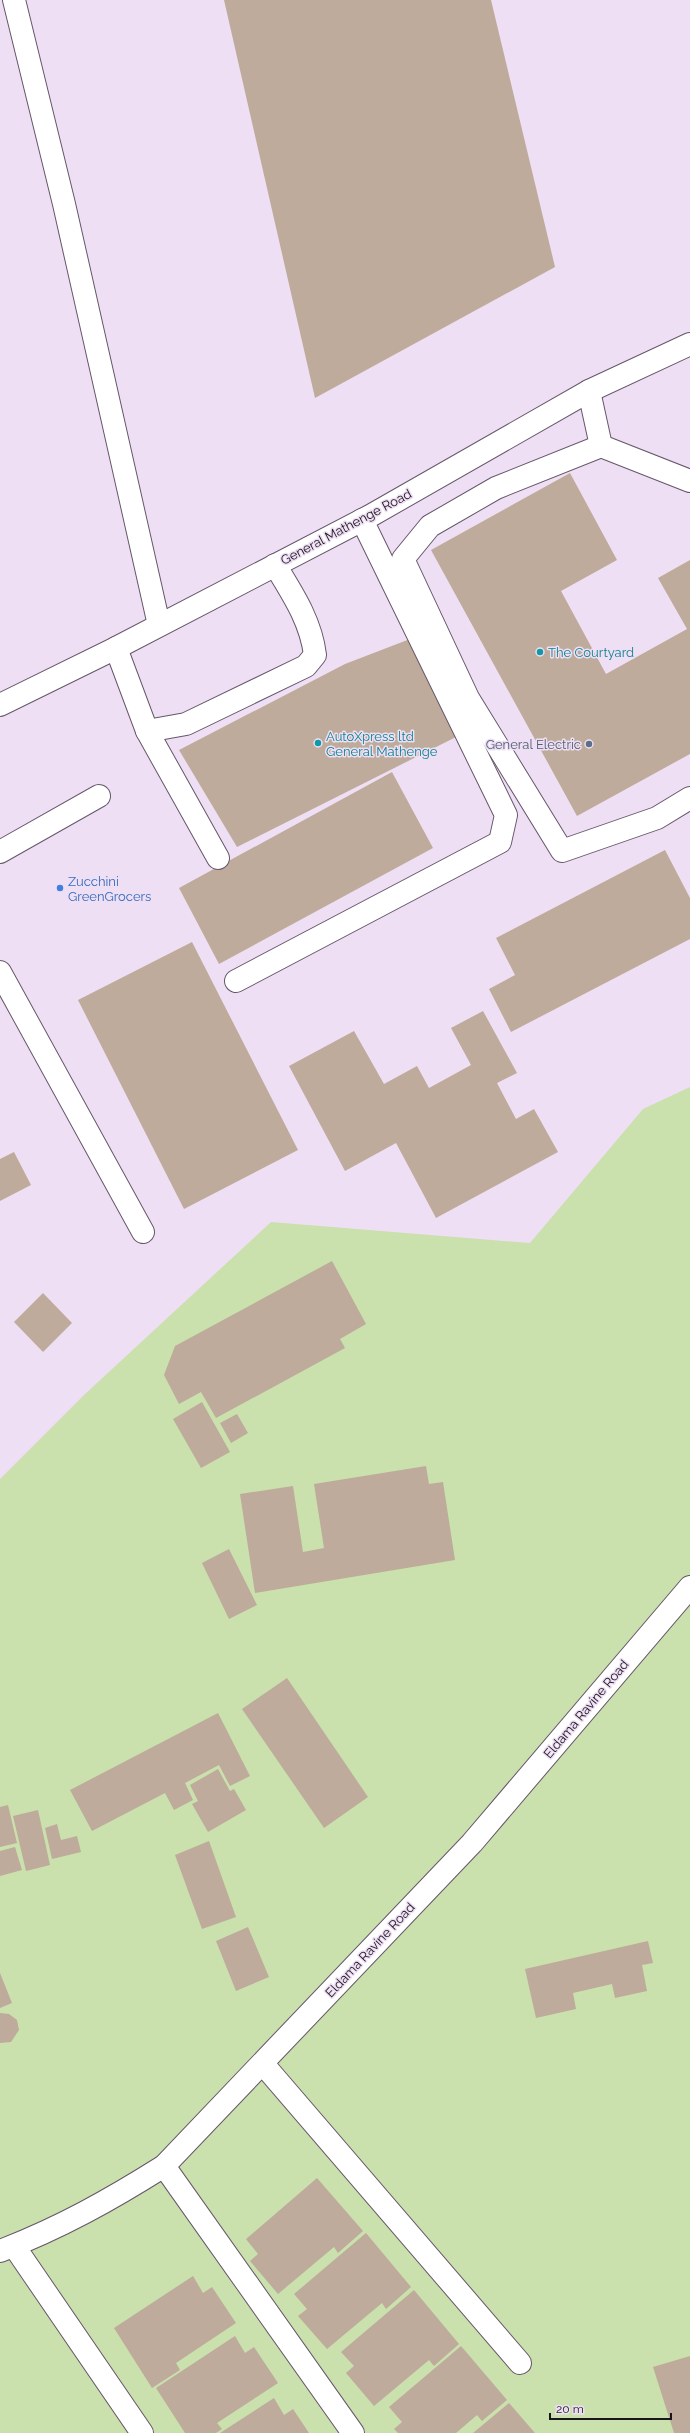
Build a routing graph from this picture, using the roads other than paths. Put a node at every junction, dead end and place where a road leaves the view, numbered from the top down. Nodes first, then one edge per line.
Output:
1 (14, 0) edge
2 (690, 344) edge
3 (589, 391) junction
4 (601, 446) junction
5 (690, 480) edge
6 (362, 520) junction
7 (275, 565) junction
8 (159, 625) junction
9 (116, 648) junction
10 (0, 705) edge
11 (147, 732) junction
12 (99, 796) dead end
13 (690, 798) edge
14 (0, 852) edge
15 (218, 858) dead end
16 (0, 972) edge
17 (236, 981) dead end
18 (143, 1232) dead end
19 (690, 1588) edge
20 (263, 2064) junction
21 (164, 2166) junction
22 (7, 2249) edge
23 (520, 2363) dead end
24 (142, 2433) edge
25 (353, 2433) edge

1 - 8 street
2 - 3 street, General Mathenge Road
3 - 4 street
3 - 6 street, General Mathenge Road
4 - 5 street
4 - 13 street
6 - 7 street, General Mathenge Road
6 - 17 street
7 - 8 street, General Mathenge Road
7 - 11 street
8 - 9 street, General Mathenge Road
9 - 10 street, General Mathenge Road
9 - 11 street
11 - 15 street
12 - 14 street
16 - 18 street
19 - 20 street, Eldama Ravine Road
20 - 21 street, Eldama Ravine Road
20 - 23 street
21 - 22 street, Eldama Ravine Road
21 - 25 street
22 - 24 street

